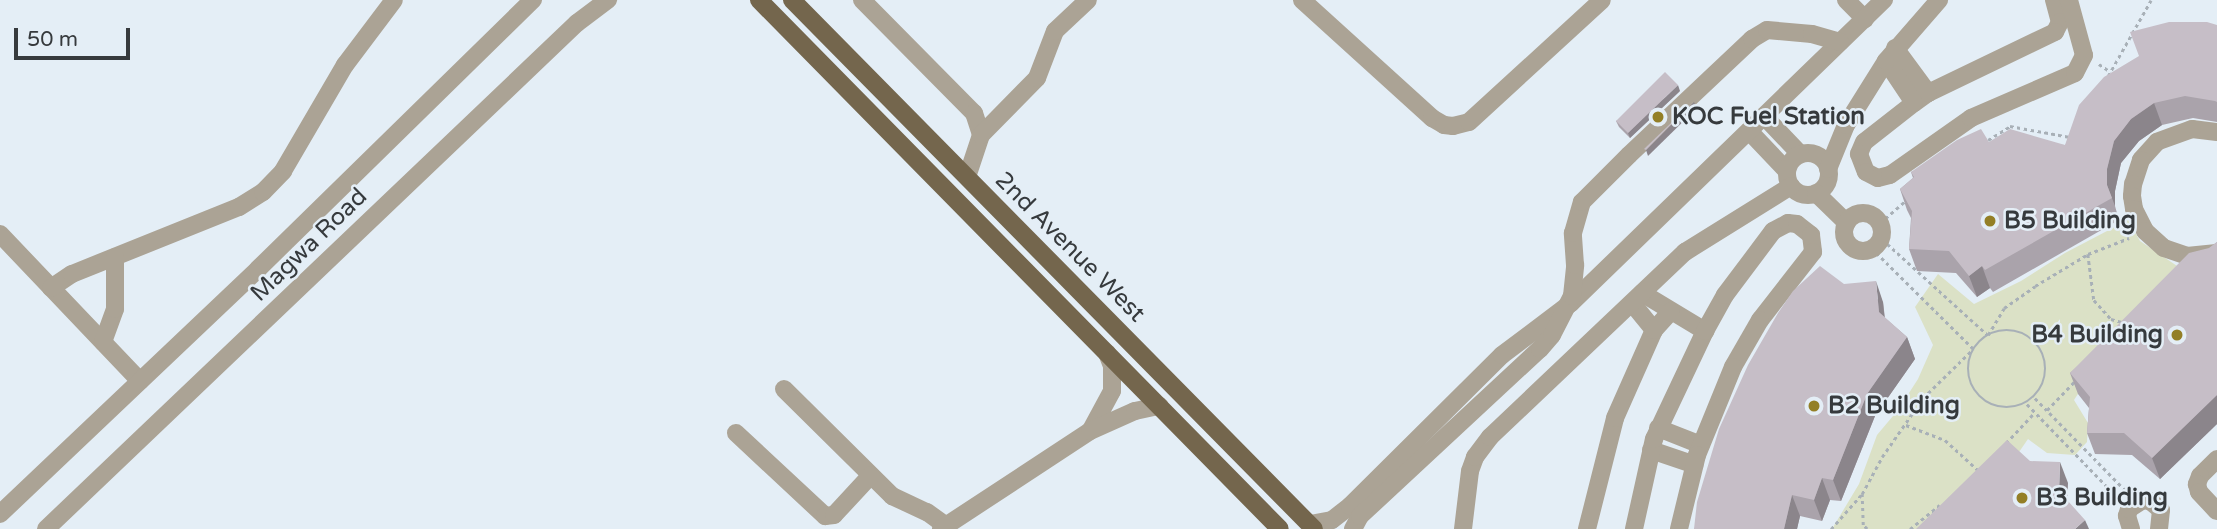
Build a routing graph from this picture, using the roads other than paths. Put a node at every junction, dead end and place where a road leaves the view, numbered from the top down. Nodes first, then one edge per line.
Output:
1 (533, 0) edge
2 (608, 0) edge
3 (759, 0) edge
4 (792, 0) edge
5 (862, 0) edge
6 (1088, 0) edge
7 (1302, 0) edge
8 (1602, 0) edge
9 (1846, 0) edge
10 (1884, 0) edge
11 (1939, 0) edge
12 (2054, 0) edge
13 (2069, 0) edge
14 (390, 2) edge
15 (1865, 19) junction
16 (2058, 29) junction
17 (2079, 38) junction
18 (1840, 42) junction
19 (1891, 54) junction
20 (1921, 98) junction
21 (1764, 116) junction
22 (1846, 125) junction
23 (1749, 131) junction
24 (2217, 132) edge
25 (981, 135) junction
26 (1808, 154) junction
27 (967, 177) junction
28 (1789, 179) junction
29 (1823, 182) junction
30 (1851, 219) junction
31 (0, 234) edge
32 (2217, 253) edge
33 (115, 257) junction
34 (51, 288) junction
35 (1637, 298) junction
36 (1571, 303) junction
37 (1671, 311) junction
38 (1654, 330) junction
39 (1705, 331) junction
40 (103, 342) junction
41 (1107, 353) junction
42 (1486, 370) junction
43 (140, 381) junction
44 (1500, 385) junction
45 (784, 389) dead end
46 (1159, 406) junction
47 (1658, 428) junction
48 (1090, 431) junction
49 (736, 433) dead end
50 (1701, 445) junction
51 (1651, 450) junction
52 (2217, 459) edge
53 (1695, 465) junction
54 (871, 475) junction
55 (2217, 511) edge
56 (0, 514) edge
57 (1354, 517) edge
58 (944, 527) edge
59 (1312, 527) edge
60 (2162, 528) edge
61 (46, 529) edge
62 (1280, 529) edge
63 (1463, 529) edge
64 (1587, 529) edge
65 (1634, 529) edge
66 (1679, 529) edge
67 (2131, 529) edge

1 - 43 street, Magwa Road
2 - 61 street, Magwa Road
3 - 41 main road, 2nd Avenue West
4 - 27 main road, 2nd Avenue West
5 - 25 street
6 - 25 street
7 - 8 street
9 - 15 street
10 - 15 street
11 - 19 street
12 - 16 street
13 - 17 street
14 - 33 street
15 - 18 street
16 - 17 street
16 - 20 street
17 - 20 street
18 - 21 street
18 - 36 street
19 - 20 street
19 - 22 street
21 - 23 street
21 - 26 street
22 - 26 street
22 - 29 street
23 - 28 street
23 - 36 street
24 - 32 street
25 - 27 street
26 - 28 street
26 - 29 street
27 - 59 main road, 2nd Avenue West
28 - 29 street
28 - 35 street
29 - 30 street
30 - 30 street
31 - 34 street
33 - 34 street
33 - 40 street
34 - 40 street
35 - 37 street
35 - 38 street
35 - 63 street
36 - 42 street
36 - 44 street
37 - 38 street
37 - 39 street
38 - 64 street
39 - 47 street
39 - 50 street
40 - 43 street
41 - 46 main road, 2nd Avenue West
41 - 48 street
42 - 44 street
42 - 57 street
43 - 56 street, Magwa Road
44 - 57 street
45 - 54 street
46 - 48 street
46 - 62 main road, 2nd Avenue West
47 - 50 street
47 - 51 street
48 - 58 street
49 - 54 street
50 - 53 street
51 - 53 street
51 - 65 street
52 - 55 street
53 - 66 street
54 - 58 street
57 - 59 street
60 - 67 street

